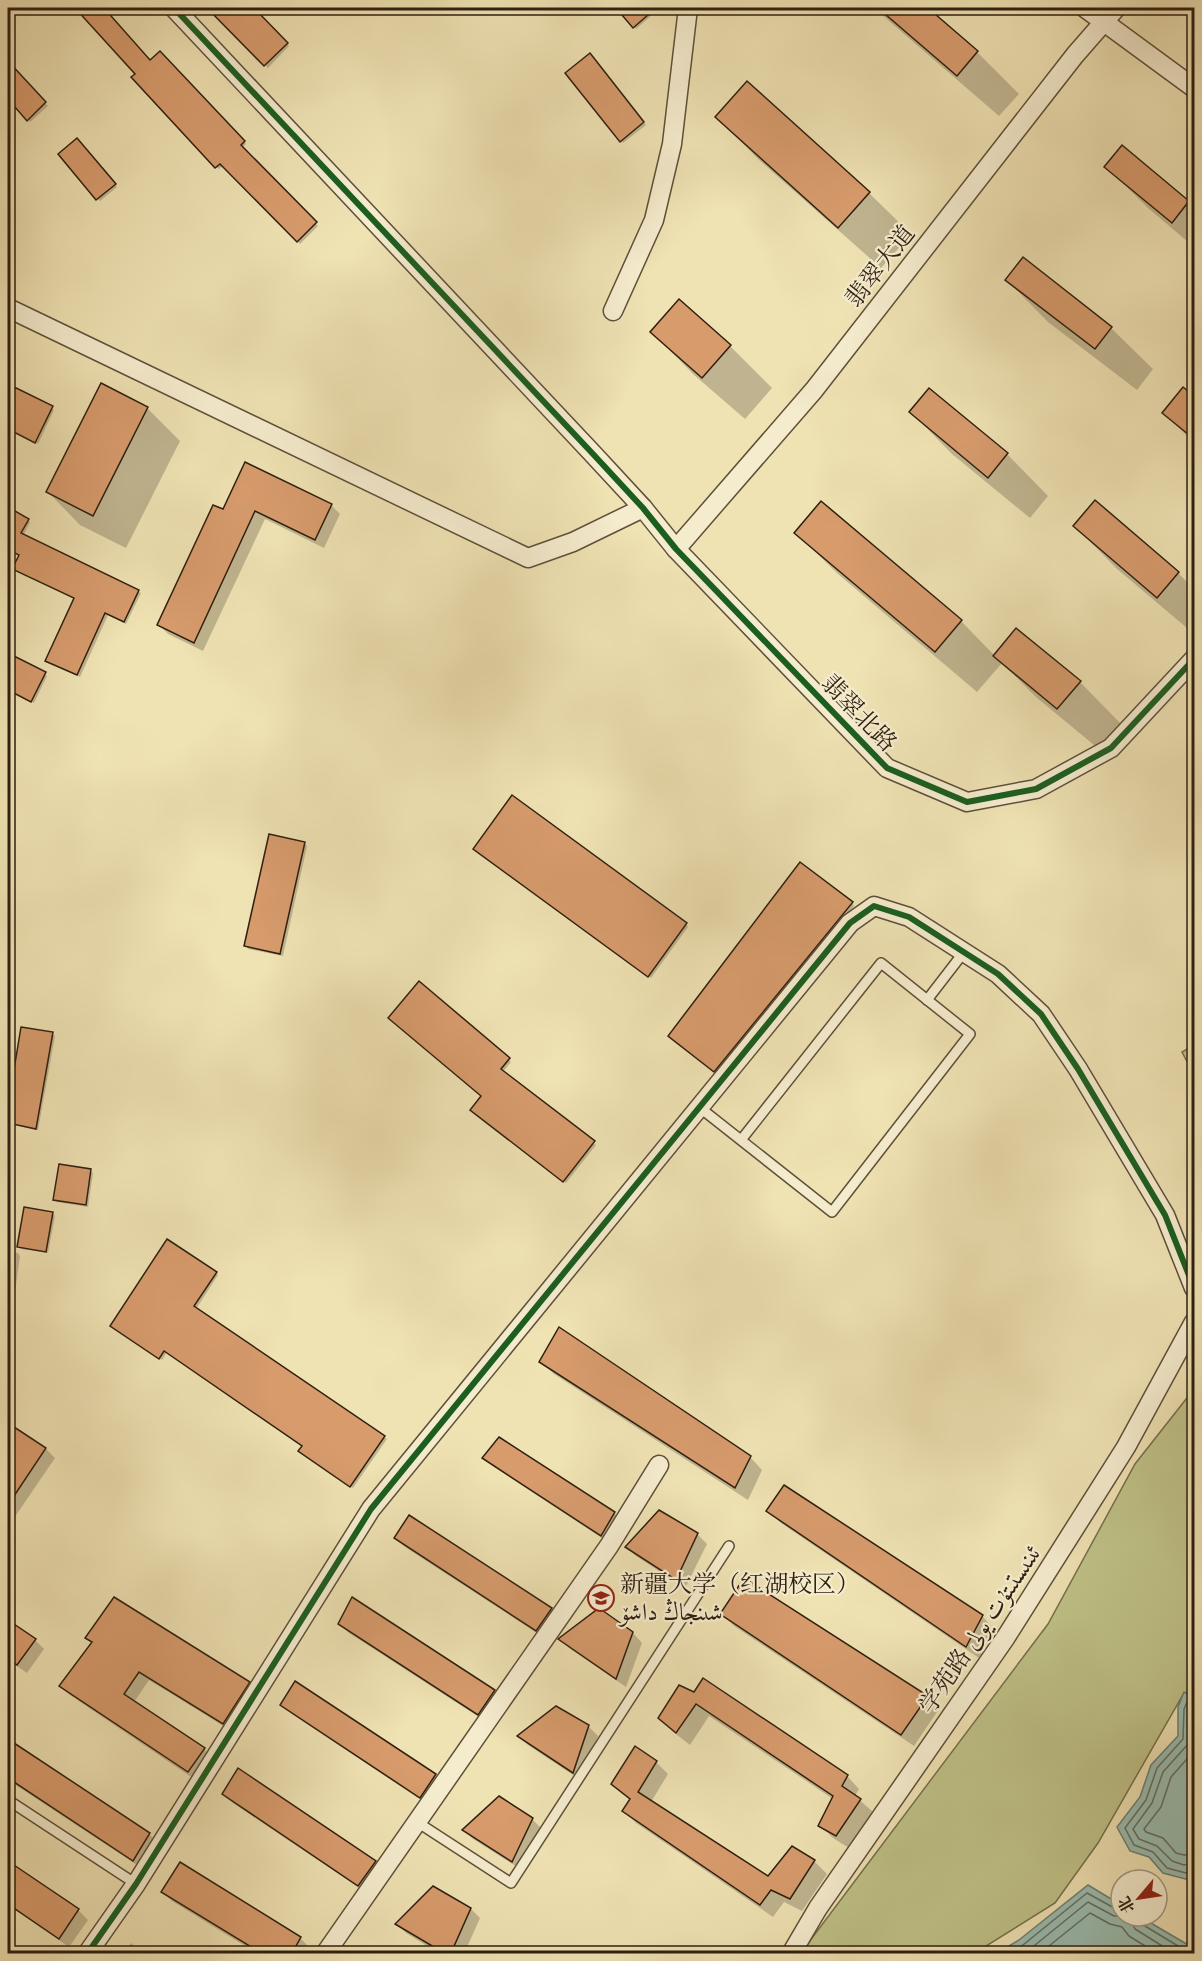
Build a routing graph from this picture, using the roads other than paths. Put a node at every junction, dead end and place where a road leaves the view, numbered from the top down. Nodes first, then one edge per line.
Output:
1 (174, 8) edge
2 (688, 8) edge
3 (1085, 8) edge
4 (1110, 15) edge
5 (1194, 88) edge
6 (8, 308) edge
7 (613, 311) dead end
8 (643, 508) junction
9 (676, 549) junction
10 (1194, 659) edge
11 (964, 952) junction
12 (927, 1000) junction
13 (699, 1107) junction
14 (741, 1140) junction
15 (1194, 1287) edge
16 (1194, 1322) edge
17 (659, 1465) dead end
18 (729, 1546) dead end
19 (8, 1800) edge
20 (417, 1822) junction
21 (136, 1884) junction
22 (87, 1953) edge
23 (325, 1953) edge
24 (791, 1953) edge

1 - 8 street, 翡翠北路
2 - 7 street
3 - 4 street
4 - 5 street
4 - 9 street, 翡翠大道
6 - 8 street
8 - 9 street, 翡翠北路
9 - 10 street, 翡翠北路
11 - 12 lane
11 - 13 street
11 - 15 street
12 - 14 lane
12 - 14 lane
13 - 14 lane
13 - 21 street
16 - 24 street, 学苑路 ئىنىستىتۇت يولى
17 - 20 street
18 - 20 lane
19 - 21 lane
20 - 23 street
21 - 22 street

